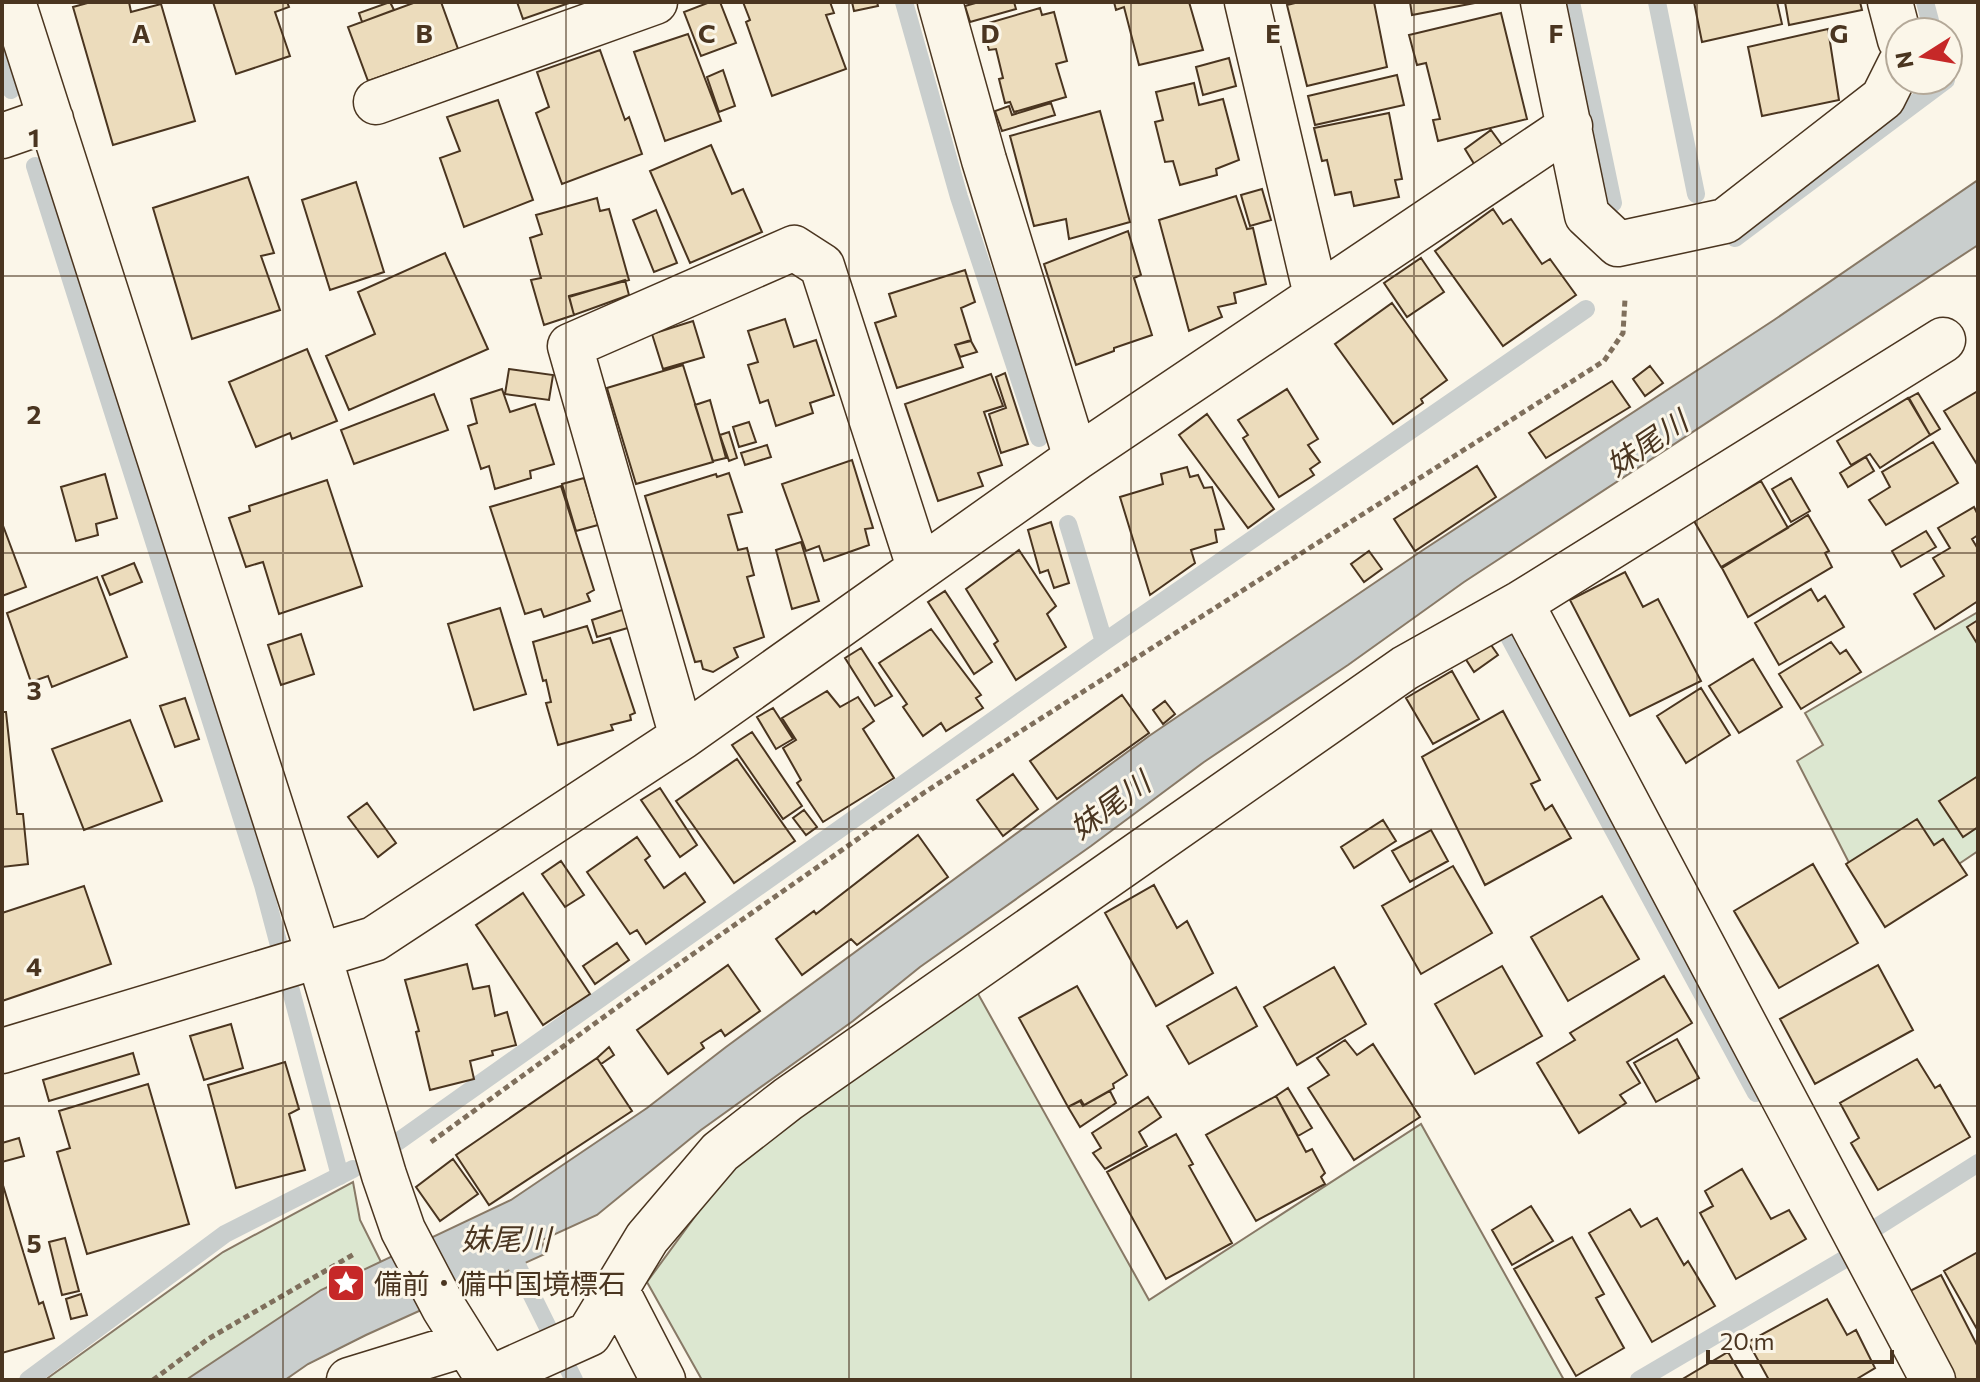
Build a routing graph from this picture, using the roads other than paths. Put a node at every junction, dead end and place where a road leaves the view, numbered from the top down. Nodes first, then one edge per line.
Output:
1 (13, 2) edge
2 (655, 2) edge
3 (940, 2) edge
4 (1247, 2) edge
5 (1543, 2) edge
6 (1884, 96) edge
7 (376, 102) dead end
8 (51, 119) junction
9 (1570, 126) junction
10 (2, 136) edge
11 (1316, 295) junction
12 (1943, 340) dead end
13 (1076, 458) junction
14 (919, 567) junction
15 (1521, 603) junction
16 (682, 737) junction
17 (296, 963) junction
18 (2, 1051) edge
19 (617, 1291) junction
20 (491, 1367) edge
21 (349, 1380) edge
22 (663, 1380) edge
23 (1933, 1380) edge

1 - 8 street
2 - 7 street
3 - 13 street
4 - 11 street
5 - 9 street
6 - 9 street
8 - 10 street
8 - 17 street
9 - 11 street
11 - 13 street
12 - 15 street
13 - 14 street
14 - 16 street
14 - 16 street
15 - 19 street
15 - 23 street
16 - 17 street
17 - 18 street
17 - 20 street
19 - 20 street
19 - 22 street
20 - 21 street

